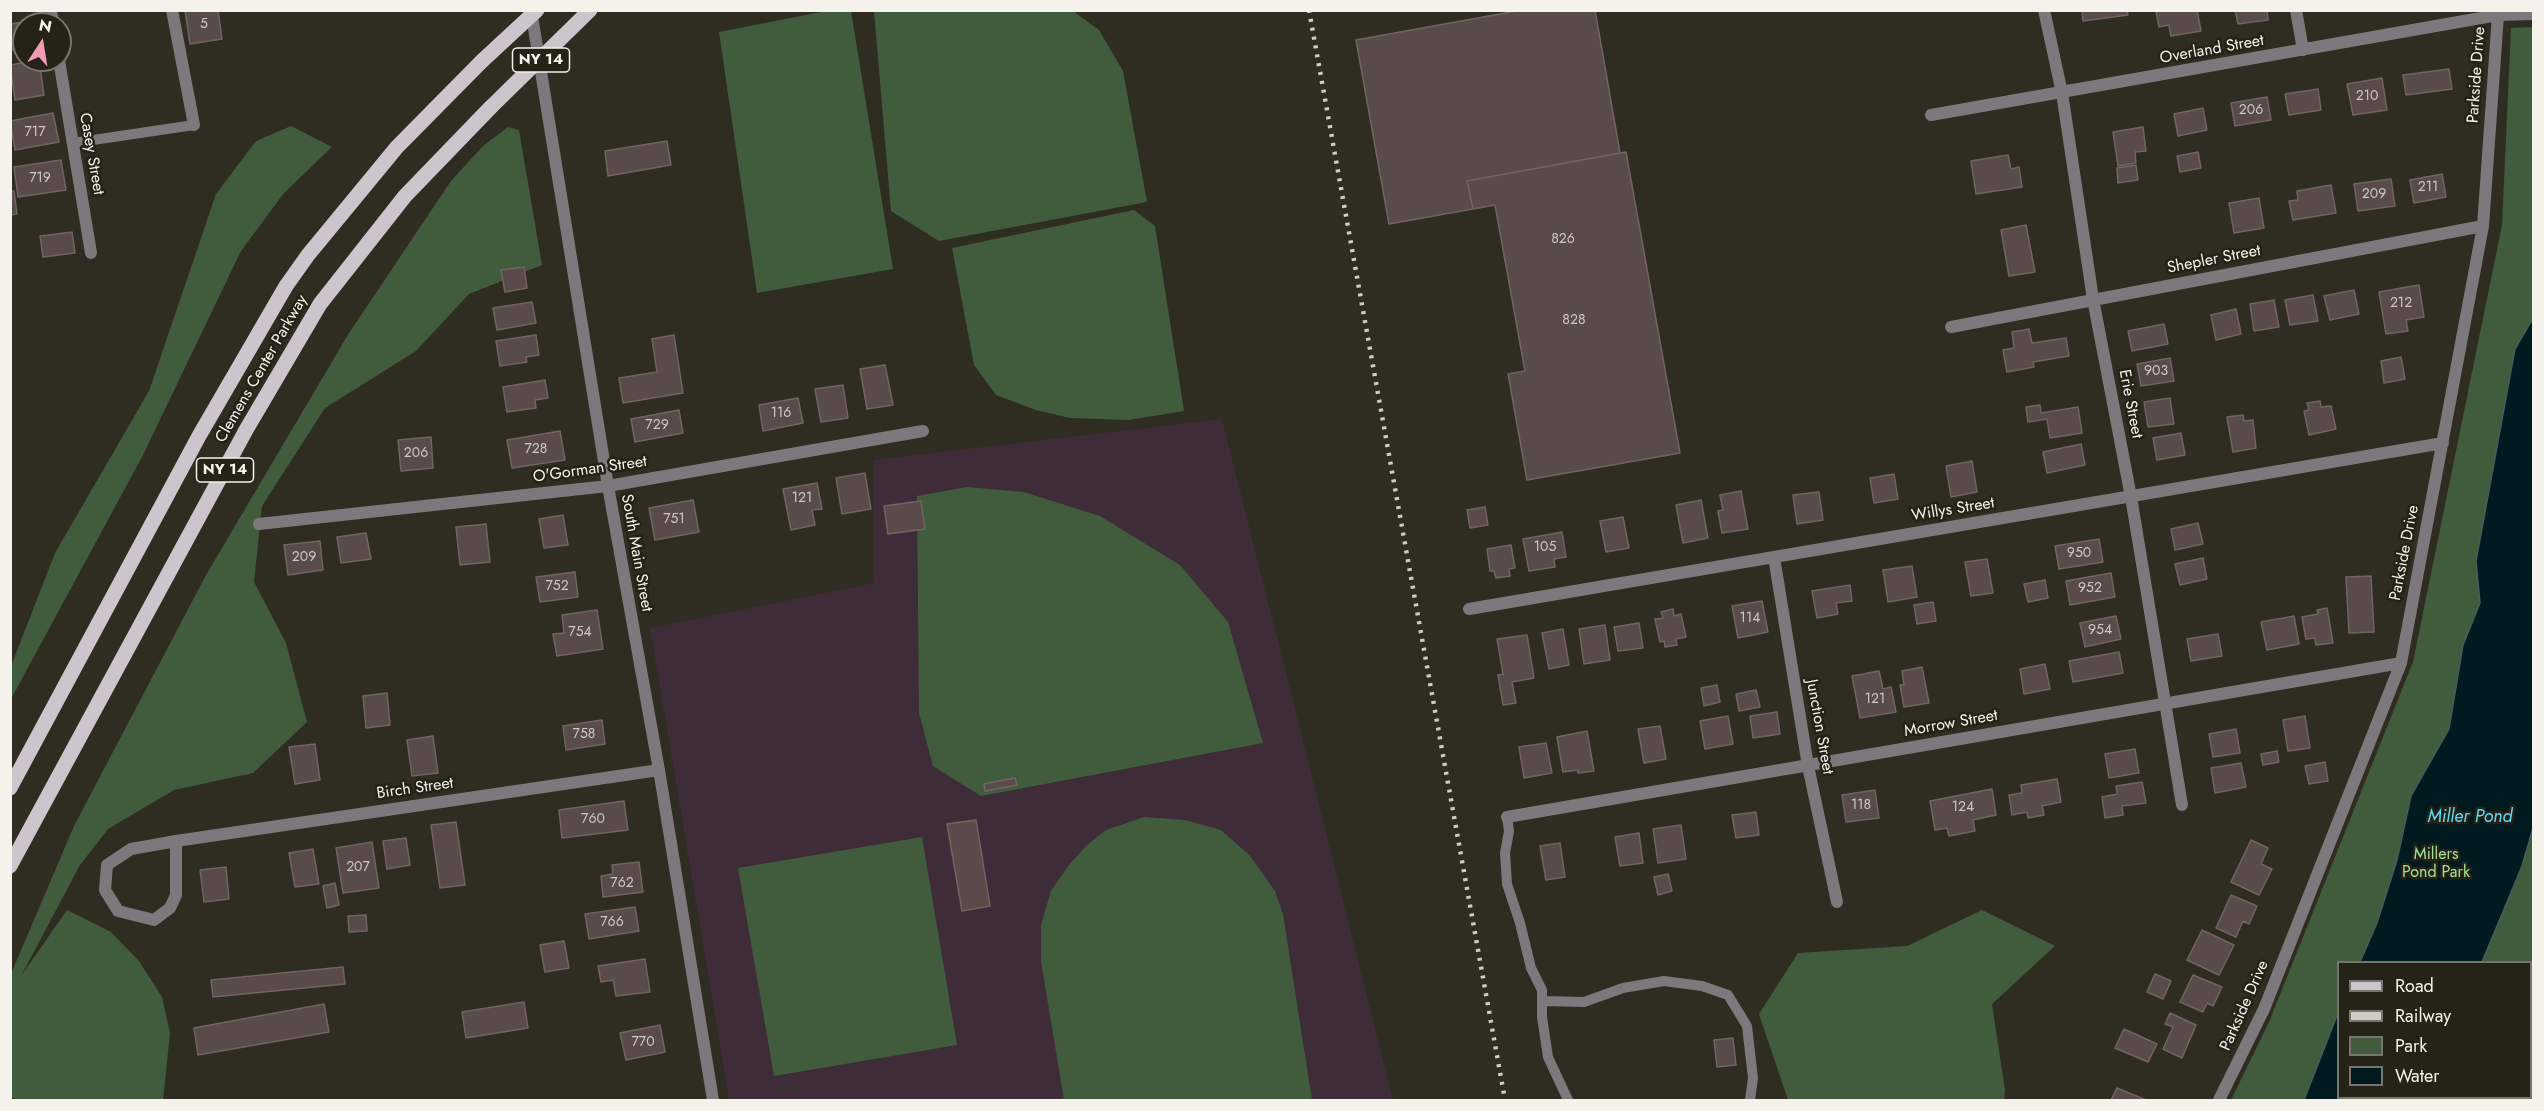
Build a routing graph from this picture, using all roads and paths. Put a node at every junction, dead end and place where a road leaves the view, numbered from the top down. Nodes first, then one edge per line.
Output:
1 (172, 10) edge
2 (531, 10) edge
3 (537, 10) edge
4 (590, 10) edge
5 (2044, 10) edge
6 (2295, 10) edge
7 (2534, 14) edge
8 (2498, 15) junction
9 (2303, 50) junction
10 (61, 72) edge
11 (2062, 93) junction
12 (1931, 116) dead end
13 (194, 125) joint
14 (73, 143) junction
15 (2483, 226) junction
16 (91, 253) dead end
17 (2093, 299) junction
18 (1951, 327) dead end
19 (922, 431) dead end
20 (2443, 443) junction
21 (608, 486) junction
22 (2131, 497) junction
23 (259, 524) dead end
24 (1774, 557) junction
25 (1469, 609) dead end
26 (2401, 663) junction
27 (2164, 703) junction
28 (1808, 765) junction
29 (659, 770) junction
30 (10, 788) edge
31 (2182, 805) dead end
32 (1507, 817) joint
33 (176, 841) junction
34 (10, 866) edge
35 (1837, 902) dead end
36 (1542, 1001) junction
37 (713, 1101) edge
38 (1568, 1101) edge
39 (1750, 1101) edge
40 (2219, 1101) edge

1 - 13 street
2 - 21 street, South Main Street
3 - 30 main road, Clemens Center Parkway / NY 14, bridge
4 - 34 main road, Clemens Center Parkway / NY 14, bridge
5 - 11 street, Erie Street
6 - 9 street
7 - 8 street, Parkside Drive
8 - 9 street, Overland Street
8 - 15 street, Parkside Drive
9 - 11 street, Overland Street
10 - 14 street, Casey Street
11 - 12 street, Overland Street
11 - 17 street, Erie Street
13 - 14 lane
14 - 16 street, Casey Street
15 - 17 street, Shepler Street
15 - 20 street, Parkside Drive
17 - 18 street, Shepler Street
17 - 22 street, Erie Street
19 - 21 street, O'Gorman Street
20 - 22 street, Willys Street
20 - 26 street, Parkside Drive
21 - 23 street, O'Gorman Street
21 - 29 street, South Main Street
22 - 24 street, Willys Street
22 - 27 street, Erie Street
24 - 25 street, Willys Street
24 - 28 street, Junction Street
26 - 27 street, Morrow Street
26 - 40 street, Parkside Drive
27 - 28 street, Morrow Street
27 - 31 street, Erie Street
28 - 32 street, Morrow Street
28 - 35 street, Junction Street
29 - 33 street, Birch Street
29 - 37 street, South Main Street
32 - 36 lane
33 - 33 street, Birch Street
36 - 38 lane
36 - 39 lane

